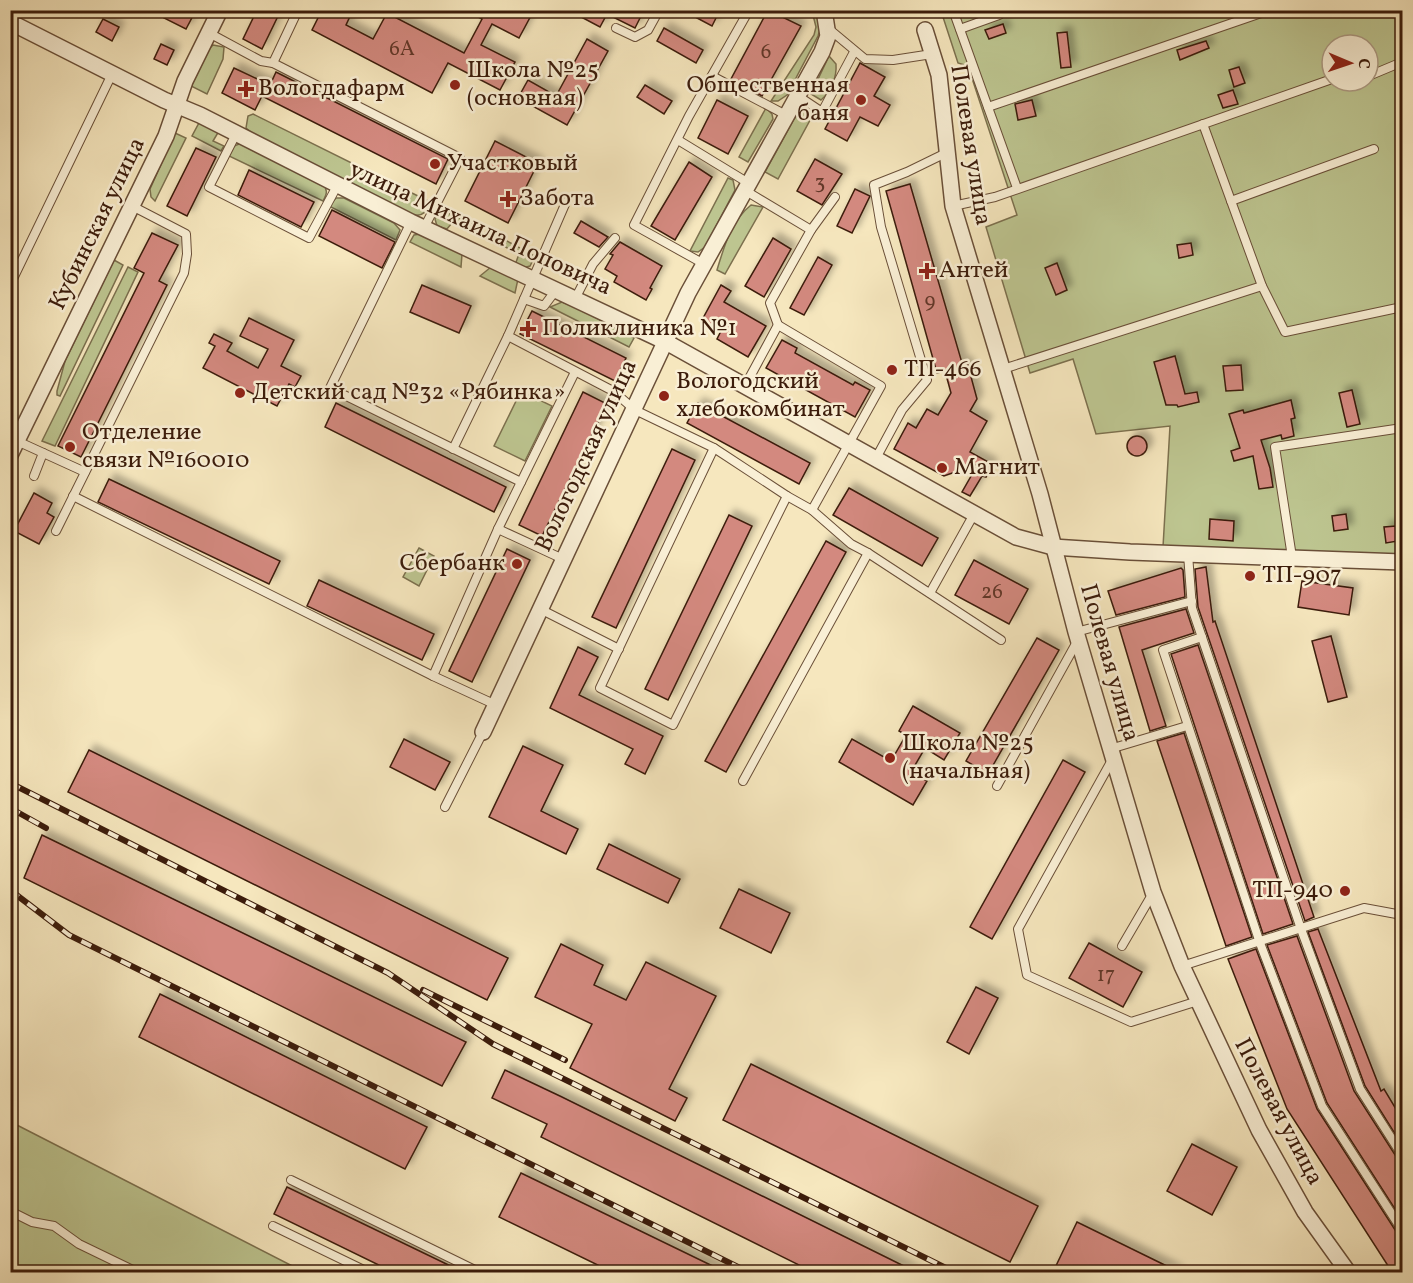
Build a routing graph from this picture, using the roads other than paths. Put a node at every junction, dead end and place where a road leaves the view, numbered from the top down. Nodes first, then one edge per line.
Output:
1 (220, 10) edge
2 (298, 10) edge
3 (659, 10) edge
4 (749, 10) edge
5 (824, 10) edge
6 (953, 10) edge
7 (1007, 10) edge
8 (1270, 10) edge
9 (13, 19) edge
10 (616, 28) dead end
11 (828, 28) junction
12 (960, 28) junction
13 (926, 30) dead end
14 (209, 33) junction
15 (854, 52) junction
16 (932, 54) junction
17 (273, 63) junction
18 (1402, 63) edge
19 (1380, 72) edge
20 (112, 74) junction
21 (712, 75) junction
22 (1320, 83) edge
23 (798, 96) junction
24 (176, 104) junction
25 (988, 107) junction
26 (786, 115) junction
27 (1203, 124) junction
28 (236, 134) junction
29 (678, 140) junction
30 (1374, 149) dead end
31 (948, 152) junction
32 (337, 186) junction
33 (748, 188) junction
34 (1017, 188) junction
35 (835, 197) dead end
36 (1231, 201) junction
37 (566, 202) dead end
38 (132, 206) junction
39 (953, 206) junction
40 (417, 225) junction
41 (811, 230) junction
42 (615, 238) dead end
43 (704, 264) junction
44 (533, 279) junction
45 (10, 285) edge
46 (1262, 286) junction
47 (556, 290) junction
48 (524, 299) junction
49 (575, 299) junction
50 (1402, 307) edge
51 (777, 325) junction
52 (508, 336) junction
53 (666, 342) junction
54 (1003, 369) junction
55 (575, 372) junction
56 (745, 386) junction
57 (635, 410) junction
58 (1402, 428) edge
59 (848, 445) junction
60 (14, 448) edge
61 (714, 448) junction
62 (453, 449) junction
63 (43, 453) junction
64 (875, 460) junction
65 (85, 472) junction
66 (34, 476) dead end
67 (521, 482) junction
68 (73, 496) junction
69 (787, 496) junction
70 (813, 510) junction
71 (974, 514) junction
72 (498, 529) junction
73 (56, 531) dead end
74 (1053, 547) junction
75 (868, 553) junction
76 (1188, 554) junction
77 (1292, 557) junction
78 (563, 559) junction
79 (1402, 562) edge
80 (930, 593) junction
81 (1192, 601) junction
82 (540, 609) junction
83 (1077, 635) junction
84 (1202, 637) junction
85 (1000, 640) dead end
86 (619, 648) junction
87 (433, 676) junction
88 (496, 705) junction
89 (1187, 726) junction
90 (483, 732) joint
91 (1111, 754) junction
92 (743, 781) dead end
93 (997, 786) dead end
94 (445, 807) dead end
95 (1153, 892) junction
96 (1402, 915) edge
97 (1301, 929) junction
98 (1260, 943) junction
99 (1122, 946) dead end
100 (1182, 966) junction
101 (1198, 1001) junction
102 (1402, 1155) edge
103 (291, 1180) dead end
104 (10, 1211) edge
105 (273, 1226) dead end
106 (1402, 1230) edge
107 (469, 1270) edge
108 (137, 1272) edge
109 (368, 1272) edge
110 (479, 1272) edge
111 (1348, 1272) edge

1 - 14 street, Кубинская улица
2 - 17 lane
3 - 10 lane
4 - 21 lane
5 - 11 street, Вологодская улица
6 - 12 lane
7 - 12 lane
8 - 25 lane
9 - 20 street, улица Михаила Поповича
11 - 15 lane
11 - 23 street, Вологодская улица
12 - 25 lane
13 - 16 street, Полевая улица
14 - 17 lane
14 - 24 street, Кубинская улица
15 - 16 lane
15 - 23 lane
16 - 31 street, Полевая улица
17 - 40 lane
18 - 19 lane
20 - 24 street, улица Михаила Поповича
20 - 45 lane
21 - 26 lane
21 - 29 lane
22 - 27 lane
23 - 26 street, Вологодская улица
24 - 28 street, улица Михаила Поповича
24 - 38 street, Кубинская улица
25 - 34 lane
26 - 33 street, Вологодская улица
27 - 34 lane
27 - 36 lane
28 - 32 street, улица Михаила Поповича
28 - 32 lane
29 - 33 lane
29 - 43 lane
30 - 36 lane
31 - 39 street, Полевая улица
31 - 64 lane
32 - 40 street, улица Михаила Поповича
33 - 41 lane
33 - 43 street, Вологодская улица
34 - 39 lane
35 - 41 lane
36 - 46 lane
37 - 44 lane
38 - 60 street, Кубинская улица
38 - 65 lane
39 - 54 street, Полевая улица
40 - 44 street, улица Михаила Поповича
40 - 62 lane
41 - 51 lane
42 - 49 lane
43 - 53 street, Вологодская улица
44 - 47 street, улица Михаила Поповича
44 - 48 lane
46 - 50 lane
46 - 54 lane
47 - 48 lane
47 - 49 street, улица Михаила Поповича
48 - 52 lane
49 - 53 street, улица Михаила Поповича
51 - 56 lane
51 - 59 lane
52 - 55 lane
52 - 62 lane
53 - 56 street, улица Михаила Поповича
53 - 57 street, Вологодская улица
54 - 74 street, Полевая улица
55 - 57 lane
55 - 67 lane
56 - 59 street, улица Михаила Поповича
57 - 61 lane
57 - 78 street, Вологодская улица
58 - 77 lane
59 - 64 street, улица Михаила Поповича
59 - 70 lane
60 - 63 lane
61 - 69 lane
61 - 86 lane
62 - 67 lane
63 - 65 lane
63 - 66 lane
64 - 71 street, улица Михаила Поповича
65 - 68 lane
67 - 72 lane
68 - 73 lane
68 - 87 lane
69 - 70 lane
69 - 86 lane
70 - 75 lane
71 - 74 street, улица Михаила Поповича
71 - 80 lane
72 - 78 lane
72 - 87 lane
74 - 76 street, улица Михаила Поповича
74 - 83 street, Полевая улица
75 - 80 lane
75 - 92 lane
76 - 77 street, улица Михаила Поповича
76 - 81 lane
77 - 79 street, улица Михаила Поповича
78 - 82 street, Вологодская улица
80 - 85 lane
81 - 83 lane
81 - 84 lane
82 - 86 lane
82 - 88 street, Вологодская улица
83 - 91 street, Полевая улица
83 - 93 lane
84 - 89 lane
84 - 97 lane
87 - 88 lane
88 - 90 street, Вологодская улица
89 - 91 lane
89 - 98 lane
90 - 94 lane
91 - 95 street, Полевая улица
91 - 101 lane
95 - 99 lane
95 - 100 street, Полевая улица
96 - 97 lane
97 - 98 lane
97 - 102 lane
98 - 100 lane
98 - 106 lane
100 - 101 street, Полевая улица
101 - 111 street, Полевая улица
103 - 107 lane
104 - 108 lane
105 - 109 lane
107 - 110 lane

